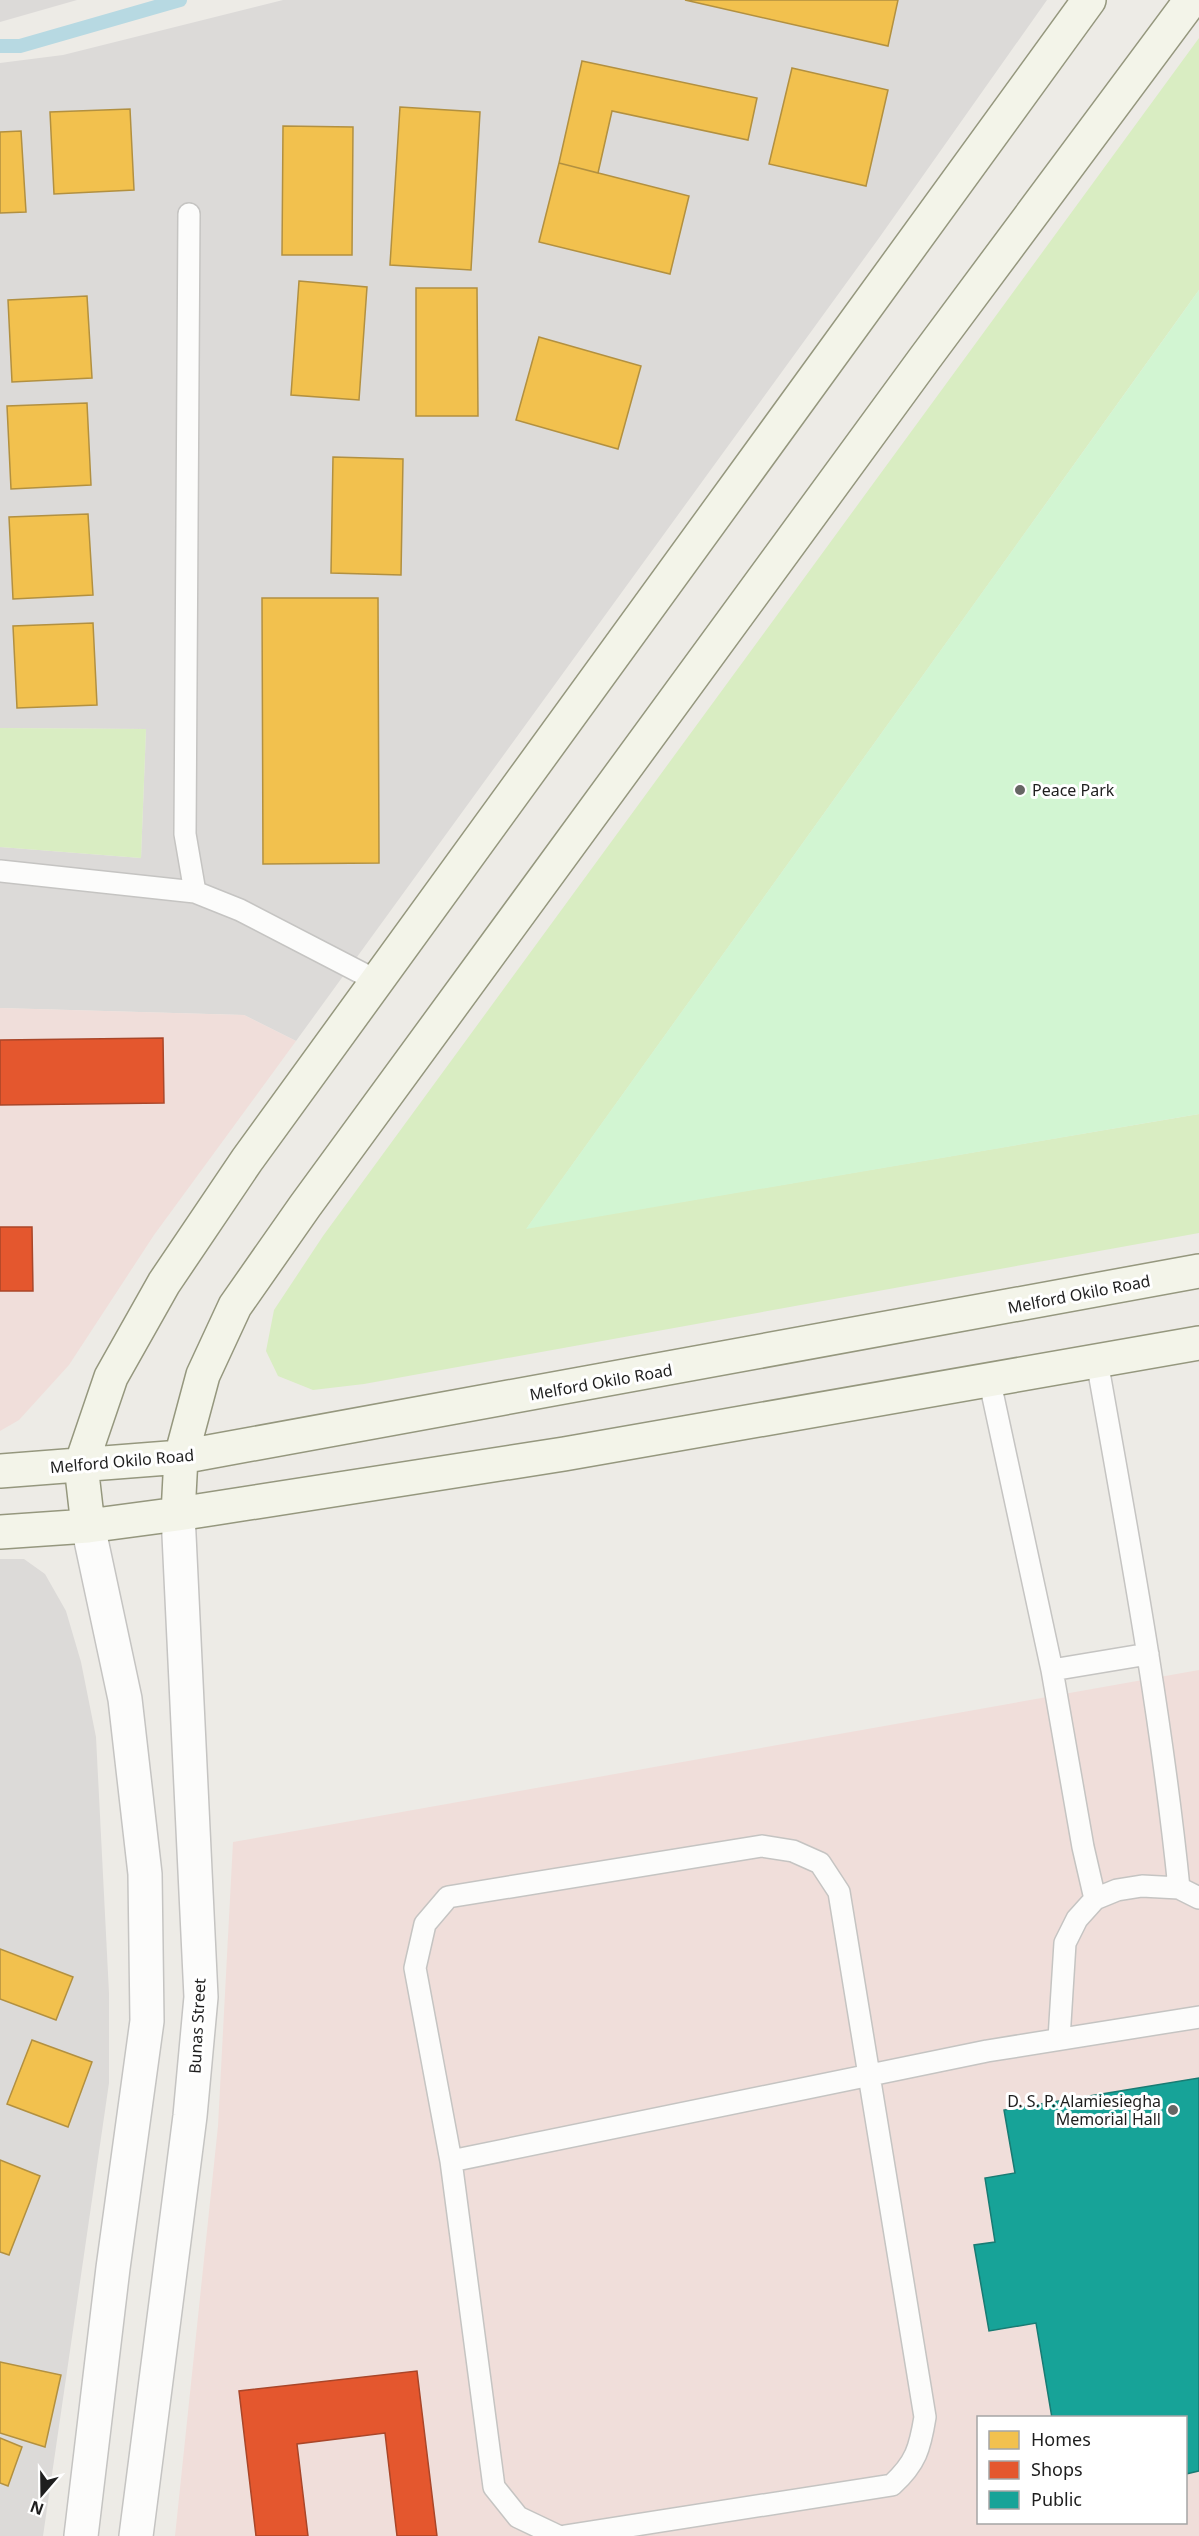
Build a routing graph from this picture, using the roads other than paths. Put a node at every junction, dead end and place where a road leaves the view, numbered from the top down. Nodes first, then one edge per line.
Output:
1 (1089, 0) edge
2 (1191, 0) edge
3 (189, 214) dead end
4 (0, 871) edge
5 (195, 892) junction
6 (377, 981) junction
7 (1199, 1271) edge
8 (1199, 1343) edge
9 (1097, 1361) junction
10 (989, 1378) junction
11 (181, 1457) junction
12 (81, 1466) junction
13 (0, 1471) edge
14 (178, 1514) junction
15 (88, 1526) junction
16 (0, 1532) edge
17 (1148, 1653) junction
18 (1052, 1670) junction
19 (1179, 1888) junction
20 (1199, 1898) edge
21 (1095, 1899) junction
22 (1199, 2017) edge
23 (1059, 2039) junction
24 (869, 2076) junction
25 (451, 2161) junction
26 (81, 2536) edge
27 (136, 2536) edge
28 (558, 2536) edge
29 (565, 2536) edge

1 - 6 main road
2 - 11 main road
3 - 5 lane
4 - 5 lane
5 - 6 lane
6 - 12 main road
7 - 11 main road, Melford Okilo Road
8 - 9 main road
9 - 10 main road
9 - 17 lane
10 - 14 main road
10 - 18 lane
11 - 12 main road, Melford Okilo Road
11 - 14 main road
12 - 13 main road, Melford Okilo Road
12 - 15 main road
14 - 15 main road
14 - 27 street, Bunas Street
15 - 16 main road
15 - 26 street
17 - 18 lane
17 - 19 lane
18 - 21 lane
19 - 20 lane
19 - 21 lane
21 - 23 lane
22 - 23 lane
23 - 24 lane
24 - 25 lane
24 - 25 lane
24 - 29 lane
25 - 28 lane

